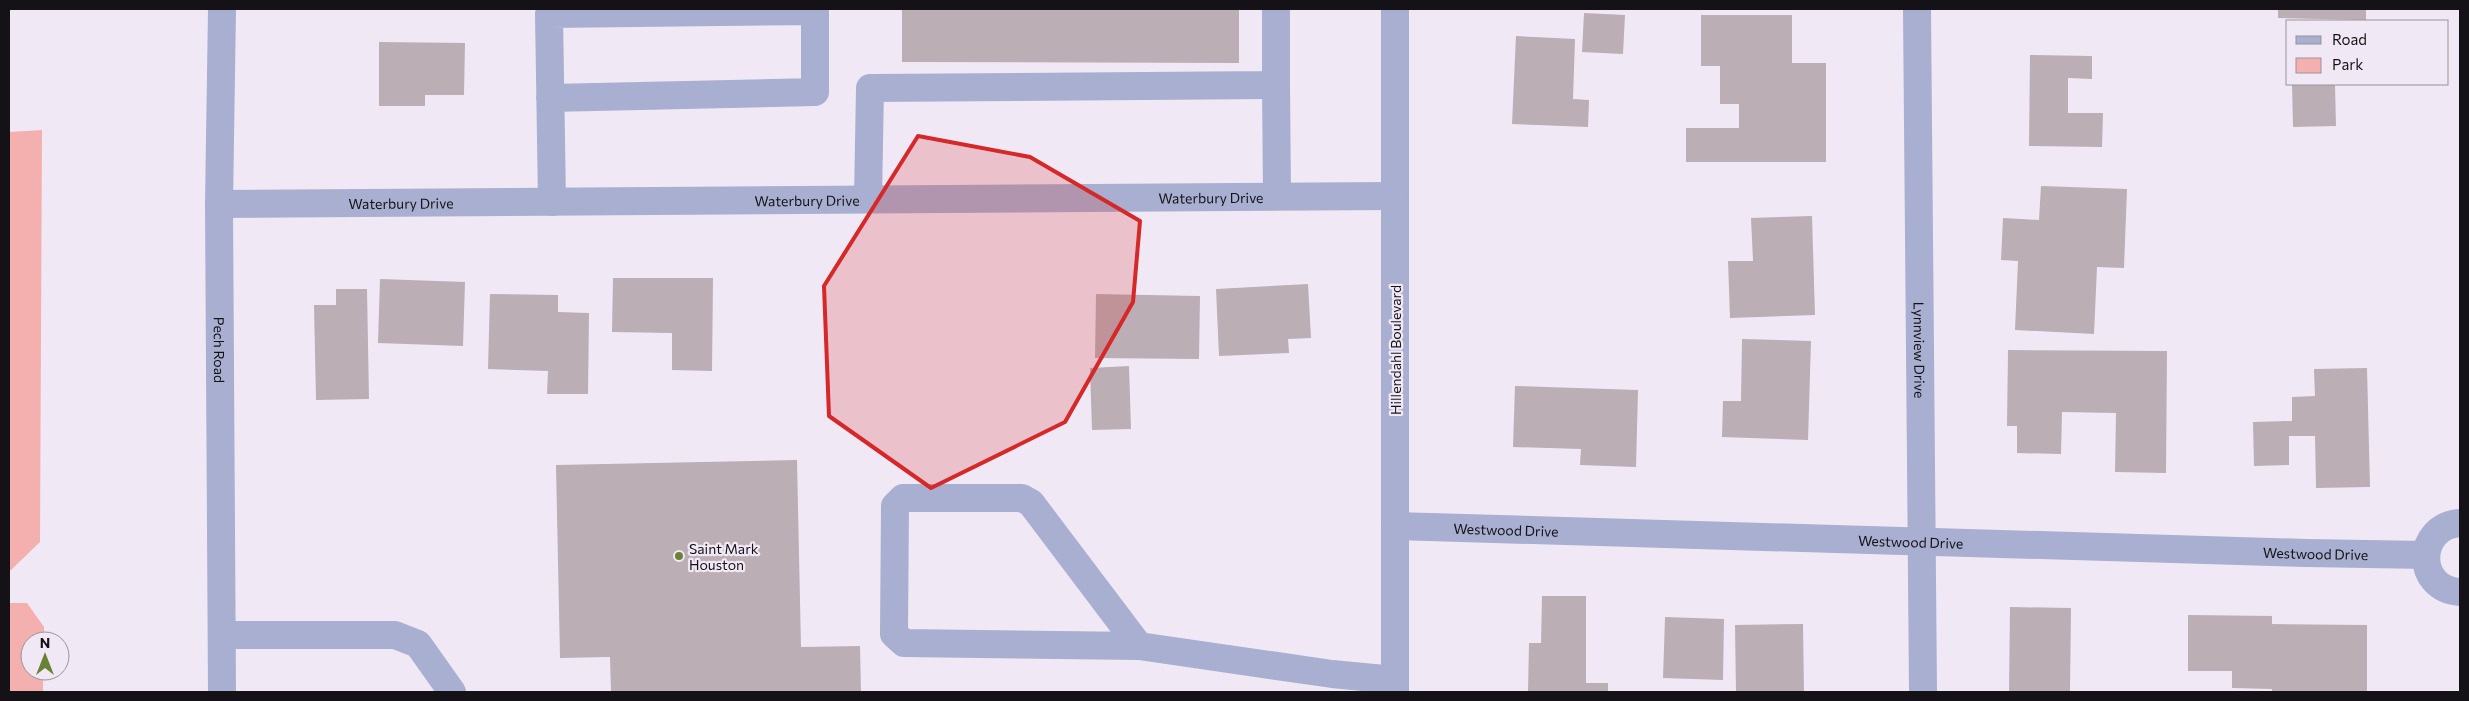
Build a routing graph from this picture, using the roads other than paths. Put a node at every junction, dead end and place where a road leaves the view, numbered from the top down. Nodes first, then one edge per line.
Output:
1 (222, 9) edge
2 (1276, 9) edge
3 (1395, 9) edge
4 (1917, 9) edge
5 (1276, 85) junction
6 (550, 98) junction
7 (1277, 196) junction
8 (1394, 196) junction
9 (868, 199) junction
10 (552, 202) junction
11 (218, 204) junction
12 (2460, 524) edge
13 (1395, 526) junction
14 (1922, 541) junction
15 (2426, 554) junction
16 (2460, 592) edge
17 (222, 635) junction
18 (1139, 646) junction
19 (1395, 686) edge
20 (222, 692) edge
21 (452, 692) edge
22 (1923, 692) edge

1 - 11 street, Pech Road
2 - 5 street
3 - 8 street, Hillendahl Boulevard
4 - 14 street, Lynnview Drive
5 - 7 street
5 - 9 street
6 - 6 street
6 - 10 street
7 - 8 street, Waterbury Drive
7 - 9 street, Waterbury Drive
8 - 13 street, Hillendahl Boulevard
9 - 10 street, Waterbury Drive
10 - 11 street, Waterbury Drive
11 - 17 street, Pech Road
12 - 15 street
13 - 14 street, Westwood Drive
13 - 19 street, Hillendahl Boulevard
14 - 15 street, Westwood Drive
14 - 22 street, Lynnview Drive
15 - 16 street
17 - 20 street, Pech Road
17 - 21 street
18 - 18 street
18 - 19 street

